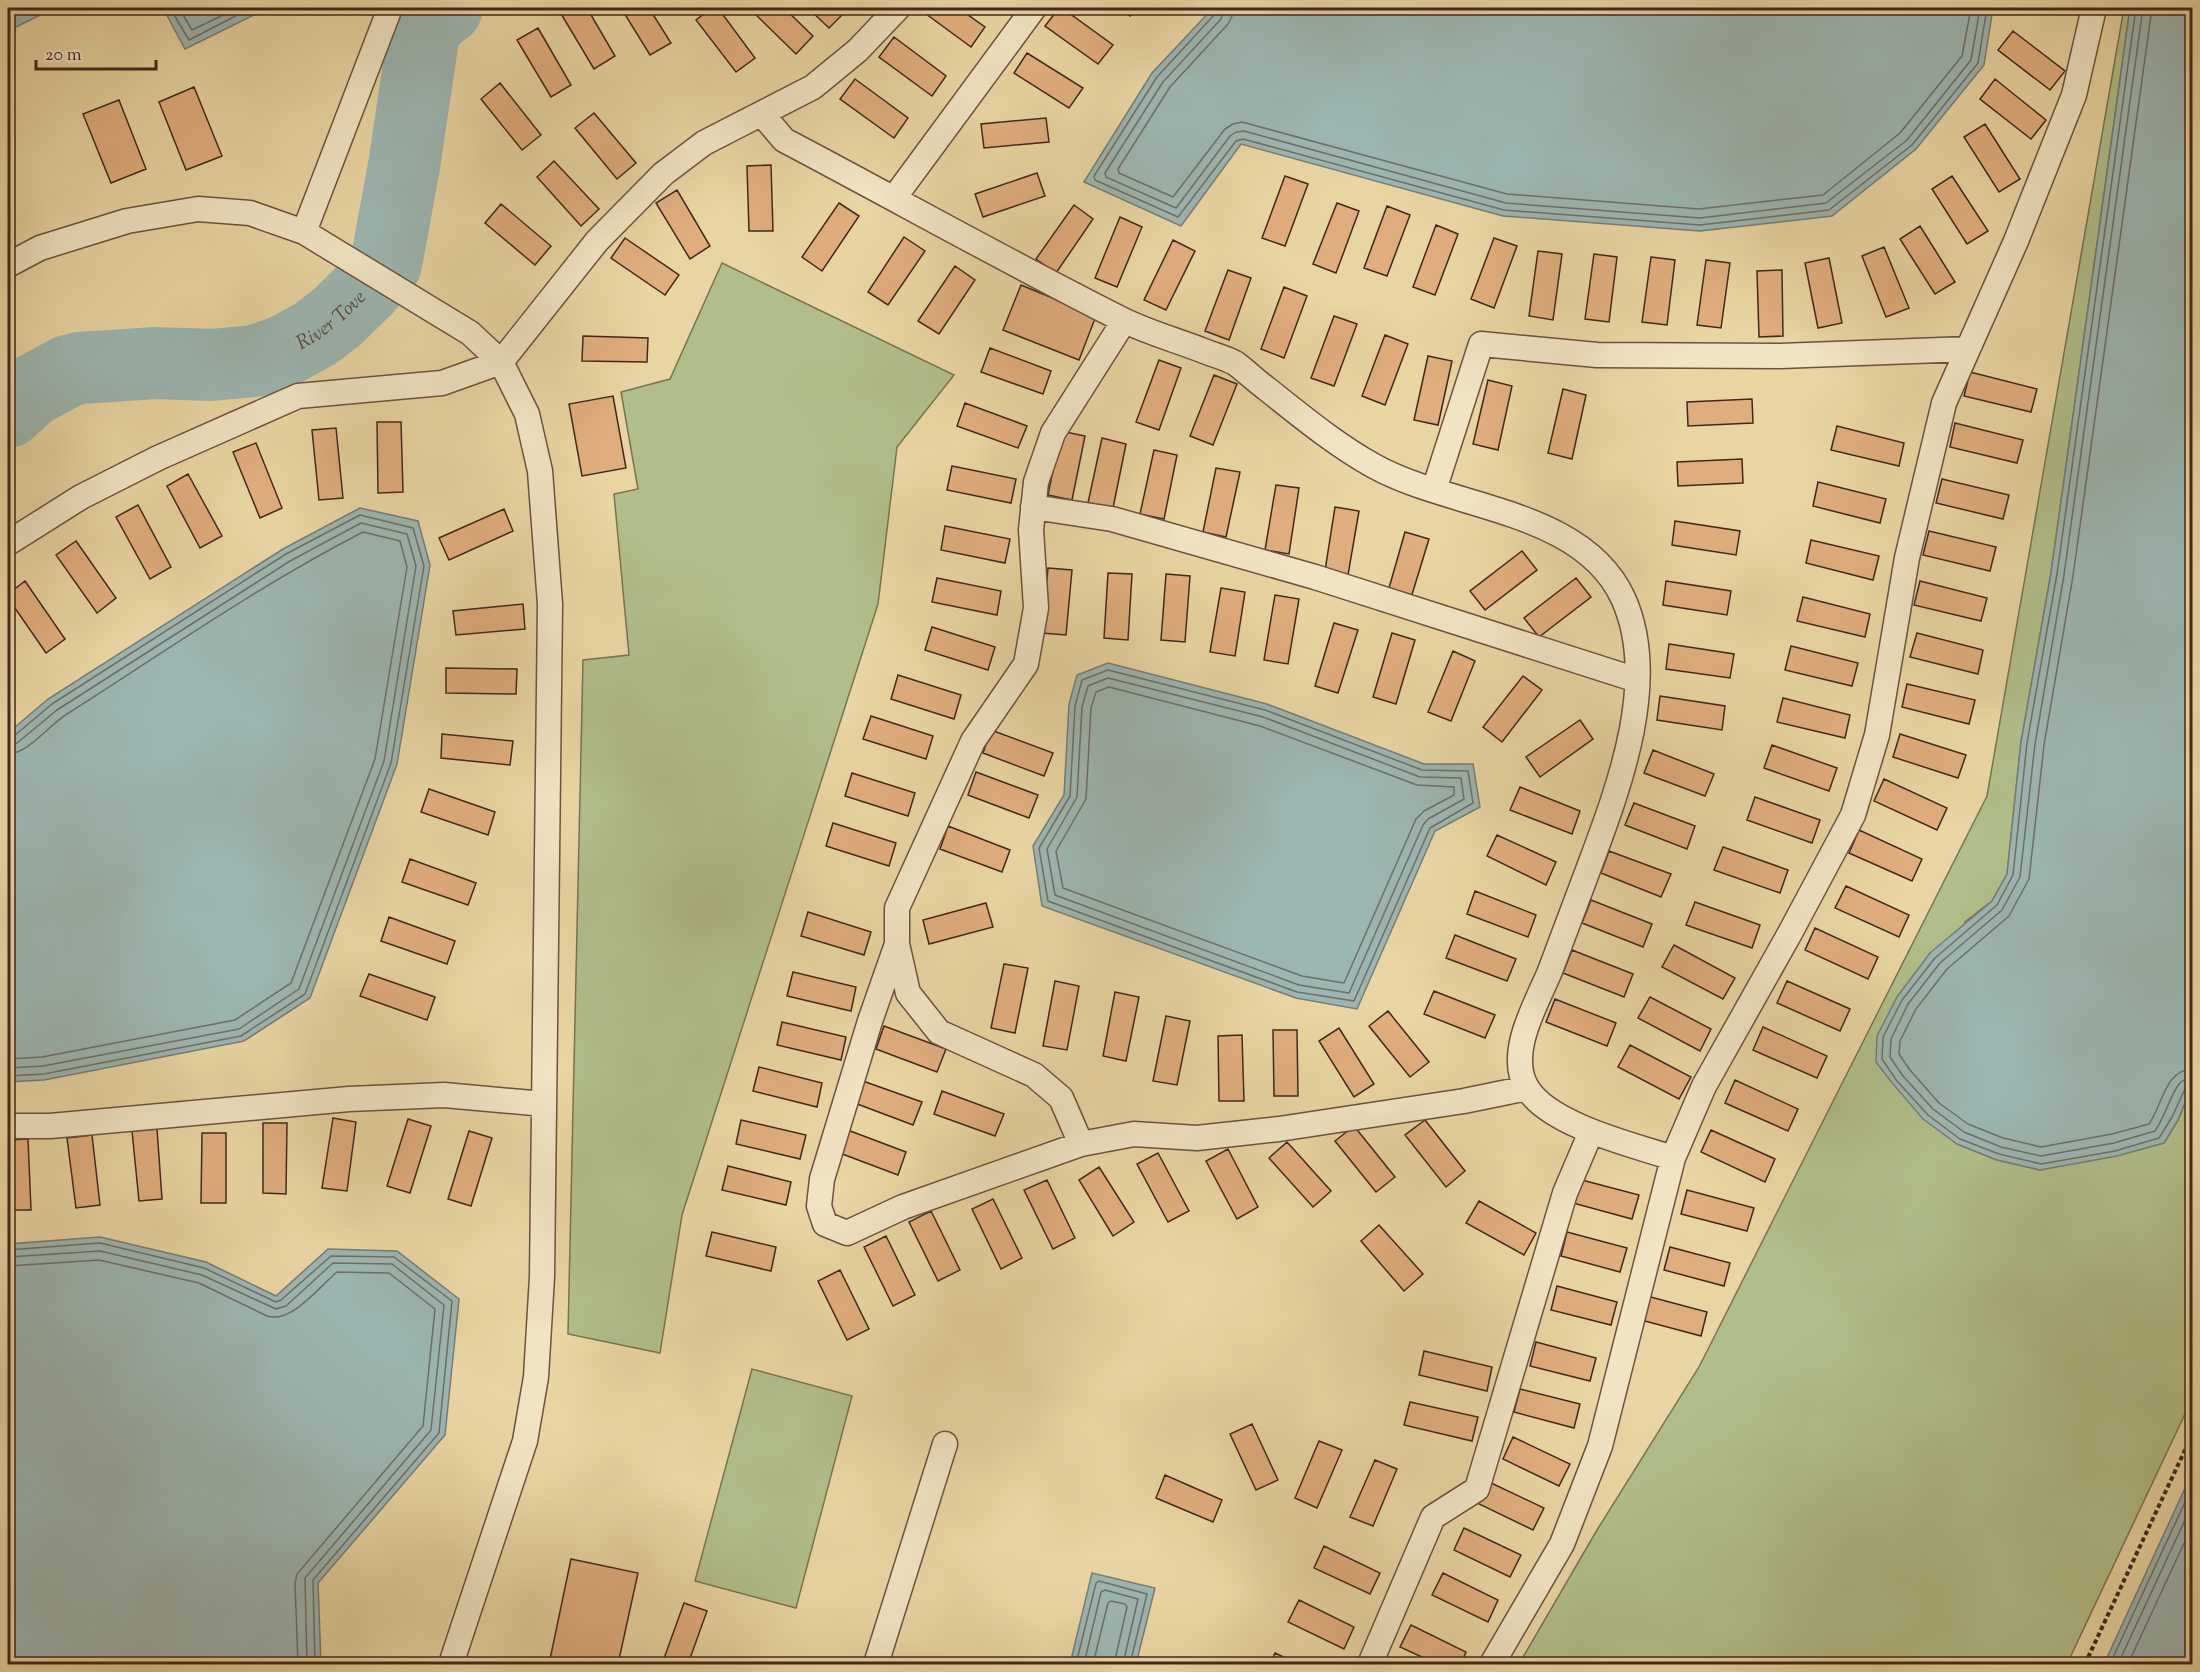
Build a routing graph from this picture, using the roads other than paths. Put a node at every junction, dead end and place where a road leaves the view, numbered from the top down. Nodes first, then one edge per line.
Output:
1 (390, 8) edge
2 (898, 8) edge
3 (1034, 8) edge
4 (2094, 8) edge
5 (762, 114) junction
6 (894, 198) junction
7 (304, 232) junction
8 (8, 266) edge
9 (1124, 321) junction
10 (1968, 349) junction
11 (501, 362) junction
12 (1434, 490) junction
13 (1034, 507) junction
14 (8, 543) edge
15 (1637, 680) junction
16 (897, 944) junction
17 (1527, 1088) junction
18 (544, 1104) junction
19 (8, 1126) edge
20 (1591, 1132) junction
21 (1081, 1144) junction
22 (1673, 1158) junction
23 (945, 1444) dead end
24 (451, 1665) edge
25 (876, 1665) edge
26 (1370, 1665) edge
27 (1492, 1665) edge

1 - 7 lane
2 - 5 lane
3 - 6 lane
4 - 10 lane
5 - 6 lane
5 - 11 lane
6 - 9 lane
7 - 8 lane
7 - 11 lane
9 - 12 lane
9 - 13 lane
10 - 12 lane
10 - 22 lane
11 - 14 lane
11 - 18 lane
12 - 15 lane
13 - 15 lane
13 - 16 lane
15 - 17 lane
16 - 21 lane
16 - 21 lane
17 - 20 lane
17 - 21 lane
18 - 19 lane
18 - 24 lane
20 - 22 lane
20 - 26 lane
22 - 27 lane
23 - 25 lane

